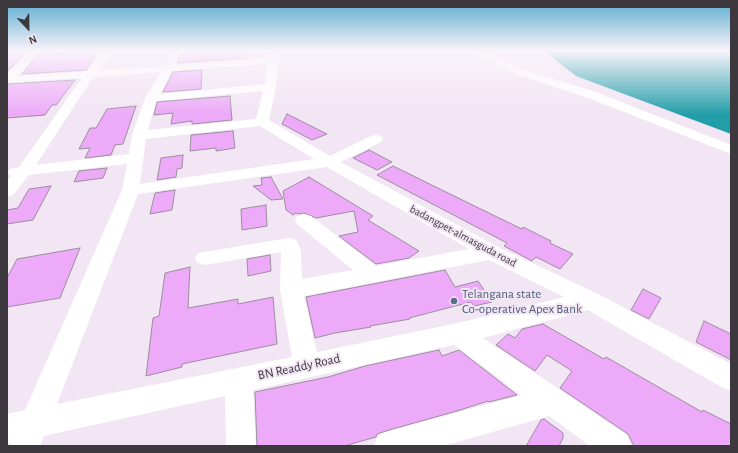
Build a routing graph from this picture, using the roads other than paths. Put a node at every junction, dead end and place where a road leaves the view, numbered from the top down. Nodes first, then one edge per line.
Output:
1 (15, 72) edge
2 (101, 72) edge
3 (166, 72) edge
4 (272, 72) edge
5 (520, 72) edge
6 (90, 74) junction
7 (7, 80) edge
8 (270, 87) junction
9 (151, 98) junction
10 (262, 122) junction
11 (139, 136) junction
12 (376, 139) dead end
13 (731, 150) edge
14 (135, 158) junction
15 (329, 162) junction
16 (24, 171) junction
17 (7, 173) edge
18 (131, 190) junction
19 (7, 191) edge
20 (304, 220) dead end
21 (491, 252) junction
22 (205, 258) dead end
23 (372, 274) junction
24 (292, 290) junction
25 (590, 300) junction
26 (458, 334) junction
27 (307, 365) junction
28 (731, 378) edge
29 (239, 380) junction
30 (551, 402) junction
31 (7, 429) edge
32 (30, 434) edge
33 (241, 446) edge
34 (389, 446) edge
35 (616, 446) edge

1 - 7 street
2 - 6 street
3 - 9 street
4 - 8 street
5 - 13 street
6 - 7 street
6 - 16 street
8 - 9 street
8 - 10 street
9 - 11 street
10 - 11 street
10 - 15 street, badangpet-almasguda road
11 - 14 street
12 - 15 street
14 - 16 street
14 - 18 street
15 - 18 street
15 - 21 street, badangpet-almasguda road
16 - 17 street
16 - 19 street
18 - 32 street
20 - 23 street
21 - 23 street
21 - 25 street, badangpet-almasguda road
22 - 24 street
23 - 24 street
24 - 27 street
25 - 26 street, BN Readdy Road
25 - 28 street, badangpet-almasguda road
26 - 27 street, BN Readdy Road
26 - 30 street
27 - 29 street, BN Readdy Road
29 - 32 street, BN Readdy Road
29 - 33 street
30 - 34 street
30 - 35 street
31 - 32 street, BN Readdy Road

